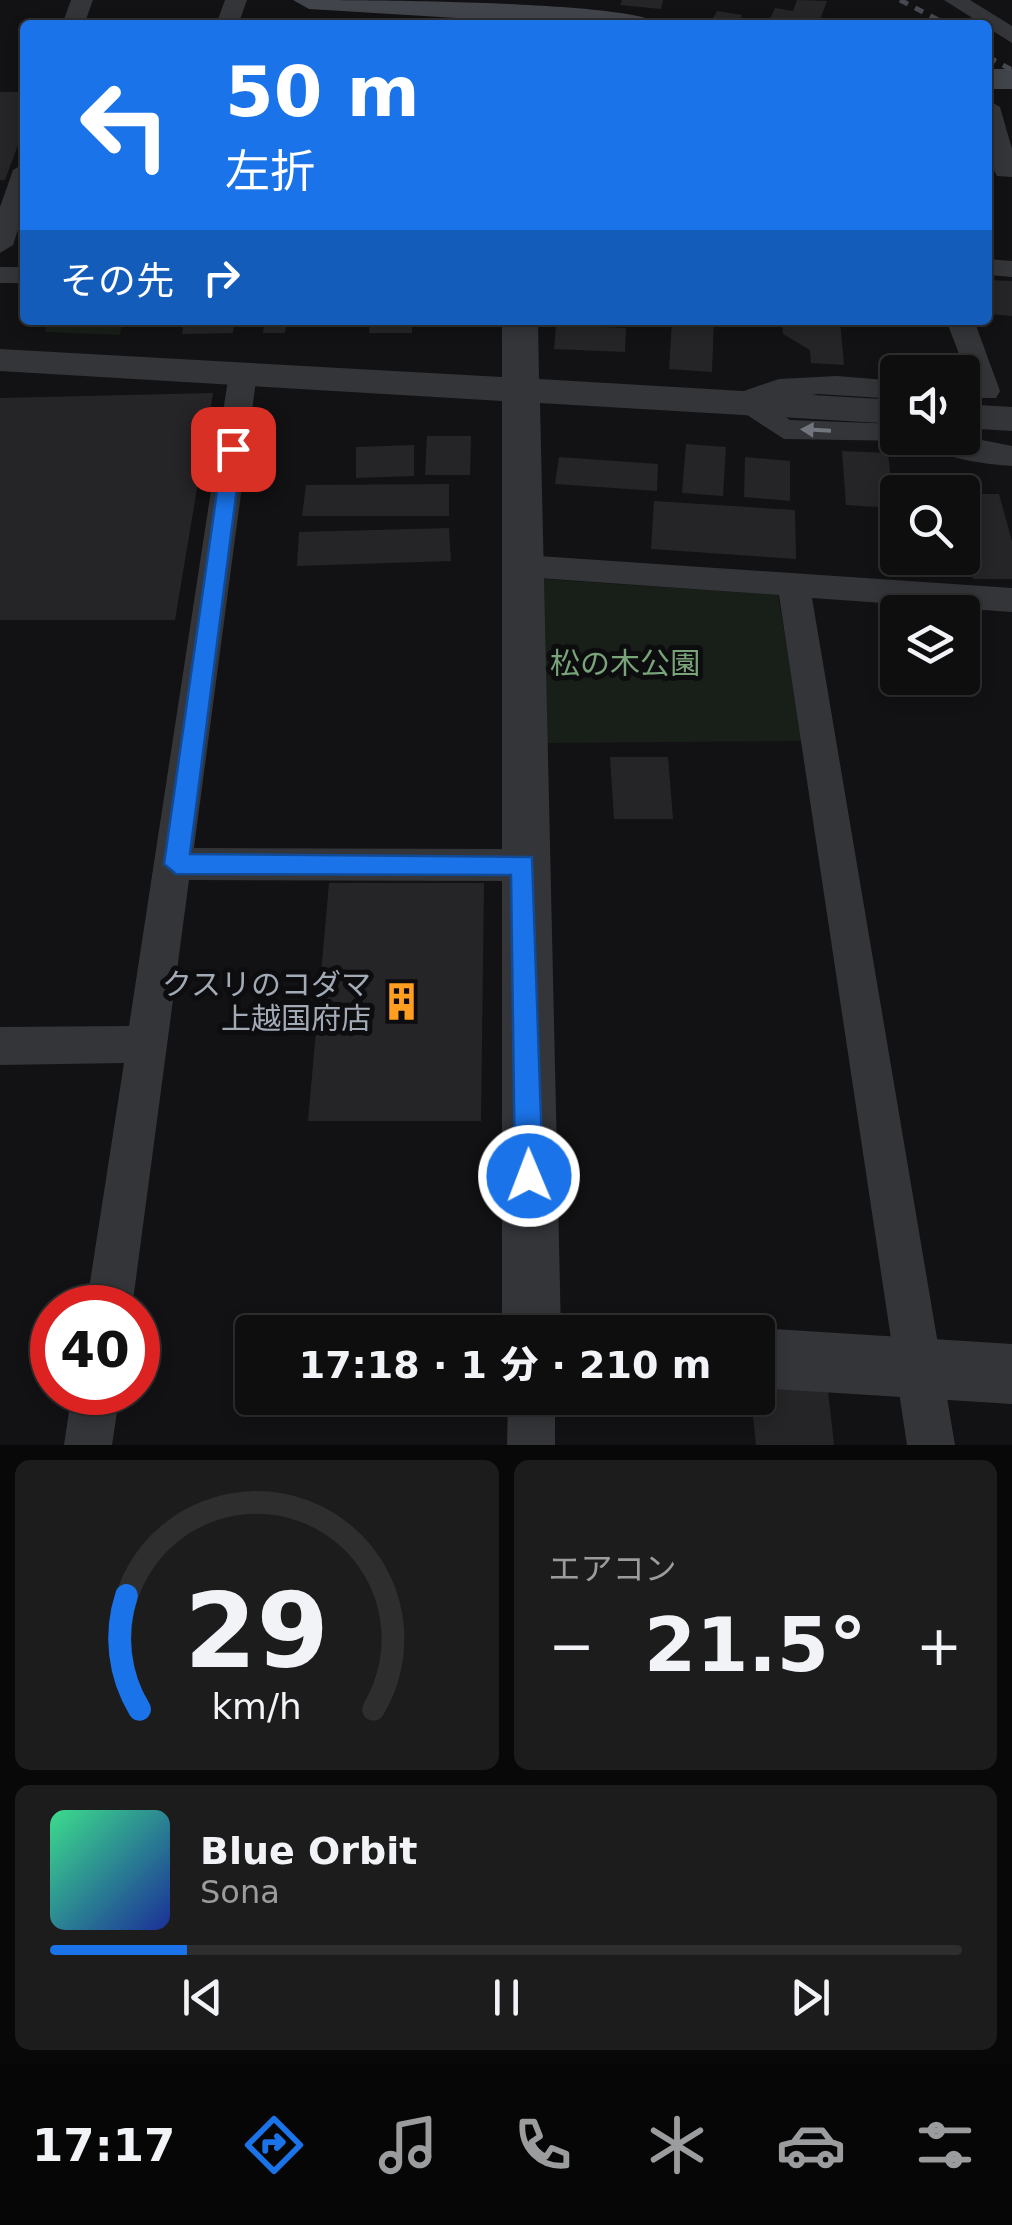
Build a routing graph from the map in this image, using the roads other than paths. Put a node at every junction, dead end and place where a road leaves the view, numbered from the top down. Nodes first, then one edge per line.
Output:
1 (309, 0) edge
2 (955, 0) edge
3 (385, 2) edge
4 (514, 19) edge
5 (987, 20) edge
6 (992, 125) edge
7 (1002, 171) edge
8 (20, 185) edge
9 (0, 245) edge
10 (520, 325) edge
11 (961, 325) edge
12 (0, 360) edge
13 (243, 373) junction
14 (520, 388) junction
15 (880, 389) edge
16 (981, 398) edge
17 (742, 402) junction
18 (880, 411) edge
19 (880, 433) edge
20 (980, 453) edge
21 (1010, 453) edge
22 (524, 566) junction
23 (794, 585) junction
24 (1012, 600) edge
25 (176, 864) junction
26 (524, 864) junction
27 (148, 1044) junction
28 (0, 1046) edge
29 (111, 1285) edge
30 (532, 1315) edge
31 (775, 1359) edge
32 (917, 1368) junction
33 (1012, 1374) edge
34 (93, 1415) edge
35 (532, 1415) edge
36 (88, 1445) edge
37 (531, 1445) edge
38 (931, 1445) edge

1 - 3 main road
2 - 5 street
3 - 4 main road
6 - 7 street
8 - 9 street
10 - 14 street
11 - 16 street
12 - 13 street
13 - 14 street
13 - 25 street
14 - 17 street
14 - 22 street
15 - 17 street
16 - 21 street
17 - 18 street
19 -> 17 street
20 - 21 street
22 - 23 street
22 - 26 street
23 - 24 street
23 - 32 street
25 - 26 street
25 - 27 street
26 - 30 street
27 - 28 street
27 - 29 street
31 - 32 street
32 - 33 street
32 - 38 street
34 - 36 street
35 - 37 street

